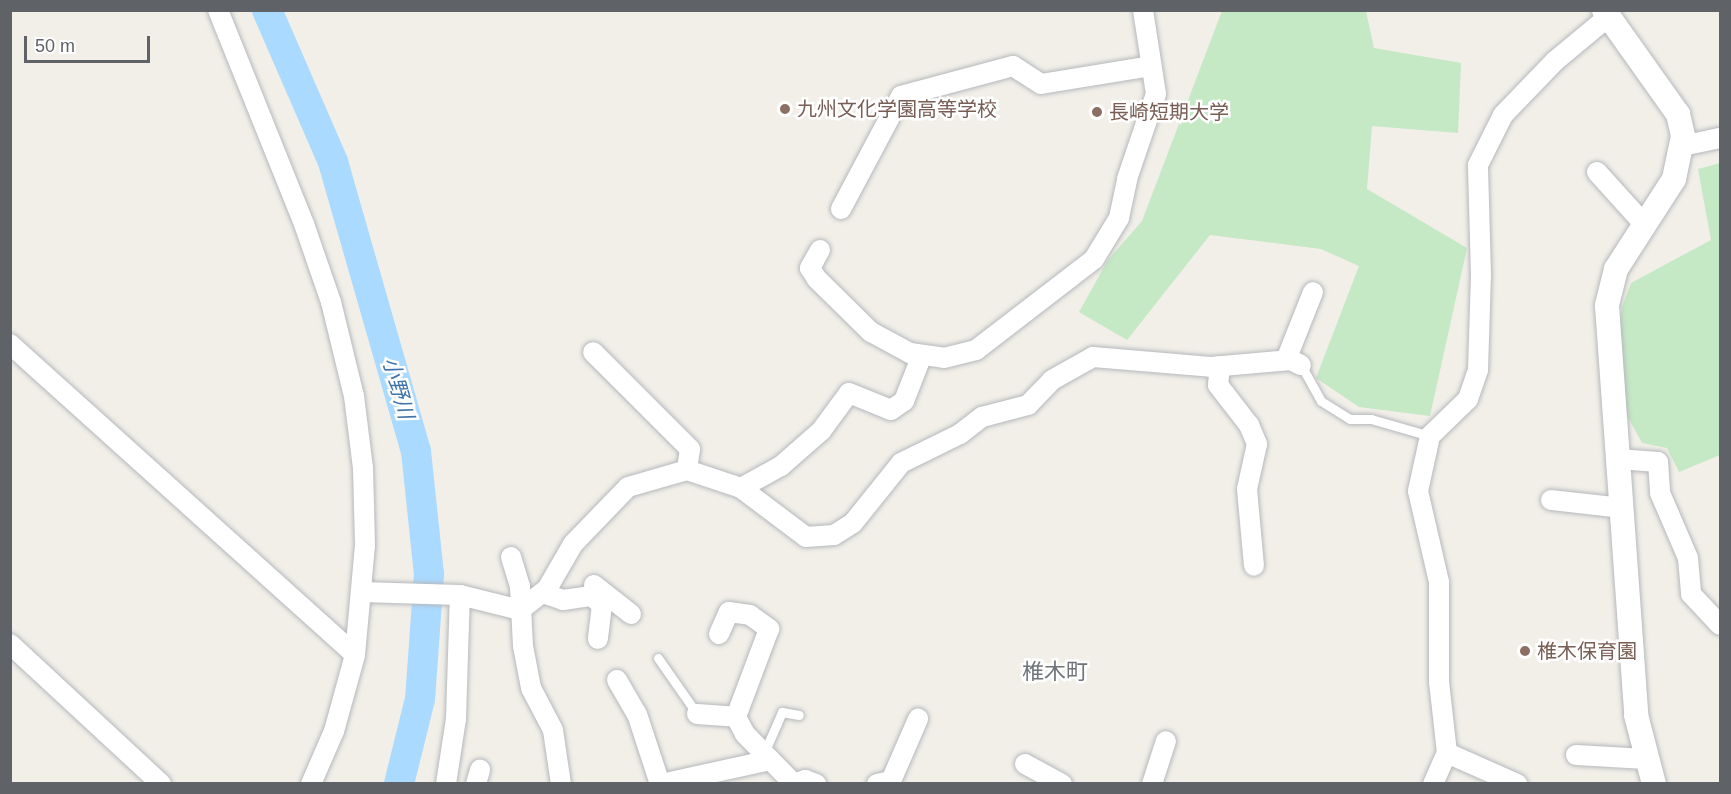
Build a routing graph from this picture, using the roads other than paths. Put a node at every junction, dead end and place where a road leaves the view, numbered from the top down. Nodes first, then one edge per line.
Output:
1 (218, 10) edge
2 (1143, 10) edge
3 (1606, 14) edge
4 (1151, 66) junction
5 (1720, 138) edge
6 (1682, 146) junction
7 (1597, 172) dead end
8 (841, 208) dead end
9 (1644, 224) junction
10 (819, 250) dead end
11 (1313, 292) dead end
12 (10, 345) edge
13 (593, 352) dead end
14 (922, 355) junction
15 (1294, 362) junction
16 (1220, 366) junction
17 (1430, 436) junction
18 (1618, 459) junction
19 (687, 470) junction
20 (741, 488) junction
21 (1551, 500) dead end
22 (1622, 508) junction
23 (511, 557) dead end
24 (1254, 566) dead end
25 (546, 589) junction
26 (367, 592) junction
27 (457, 595) junction
28 (520, 610) junction
29 (631, 614) dead end
30 (1720, 625) edge
31 (719, 634) dead end
32 (598, 639) dead end
33 (10, 644) edge
34 (355, 655) junction
35 (658, 658) dead end
36 (617, 680) dead end
37 (697, 714) joint
38 (799, 716) dead end
39 (736, 717) junction
40 (918, 719) dead end
41 (1166, 741) dead end
42 (1447, 753) junction
43 (1576, 755) dead end
44 (767, 757) junction
45 (1646, 759) junction
46 (1024, 764) dead end
47 (1504, 781) edge
48 (161, 783) edge
49 (311, 783) edge
50 (446, 783) edge
51 (561, 783) edge
52 (660, 783) edge
53 (793, 783) edge
54 (816, 783) edge
55 (887, 783) edge
56 (1062, 783) edge
57 (1152, 783) edge
58 (1433, 783) edge
59 (1654, 783) edge

1 - 26 street
2 - 4 street
3 - 6 street
3 - 17 street
4 - 8 street
4 - 14 street
5 - 6 street
6 - 9 street
7 - 9 street
9 - 18 street
10 - 14 street
11 - 15 street
12 - 34 street
13 - 19 street
14 - 20 street
15 - 16 street
15 - 17 lane
16 - 20 street
16 - 24 street
17 - 42 street
18 - 22 street
18 - 30 street
19 - 20 street
19 - 25 street
21 - 22 street
22 - 45 street
23 - 28 street
25 - 28 street
25 - 29 street
25 - 32 street
26 - 27 street
26 - 34 street
27 - 28 street
27 - 50 street
28 - 51 street
31 - 39 street
33 - 48 street
34 - 49 street
35 - 37 lane
36 - 52 street
37 - 39 street
38 - 44 lane
39 - 44 street
40 - 55 street
41 - 57 street
42 - 47 street
42 - 58 street
43 - 45 street
44 - 52 street
44 - 53 street
45 - 59 street
46 - 56 street
53 - 54 street

